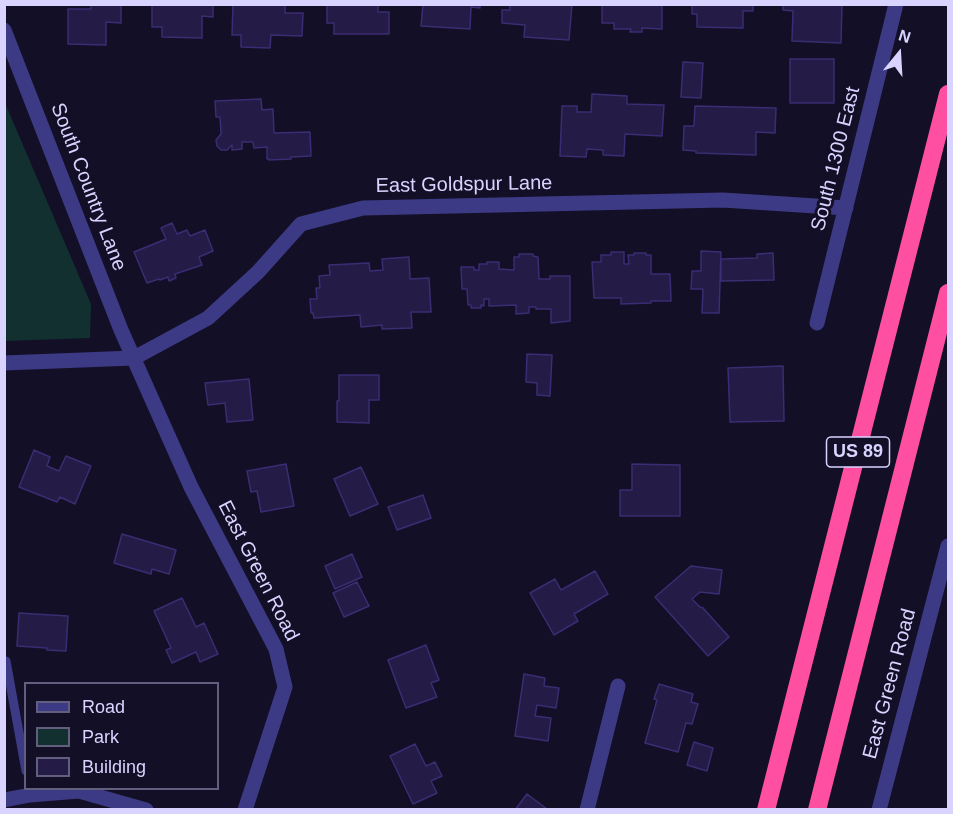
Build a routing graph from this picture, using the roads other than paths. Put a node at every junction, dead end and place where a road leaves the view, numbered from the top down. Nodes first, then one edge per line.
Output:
1 (896, 4) edge
2 (4, 30) edge
3 (948, 94) edge
4 (846, 207) junction
5 (948, 293) edge
6 (817, 323) dead end
7 (134, 358) junction
8 (4, 363) edge
9 (948, 546) edge
10 (945, 570) edge
11 (6, 661) dead end
12 (618, 686) dead end
13 (24, 760) edge
14 (29, 792) edge
15 (4, 800) edge
16 (146, 810) edge
17 (245, 810) edge
18 (587, 810) edge
19 (766, 810) edge
20 (817, 810) edge
21 (879, 810) edge

1 - 4 street, South 1300 East
2 - 7 street, South Country Lane
3 - 19 highway, US 89
4 - 6 street, South 1300 East
4 - 7 street, East Goldspur Lane
5 - 20 highway, US 89
7 - 8 street
7 - 17 street, East Green Road
9 - 10 street, East Green Road
10 - 21 street, East Green Road
11 - 13 lane
12 - 18 street
14 - 15 street
14 - 16 street

